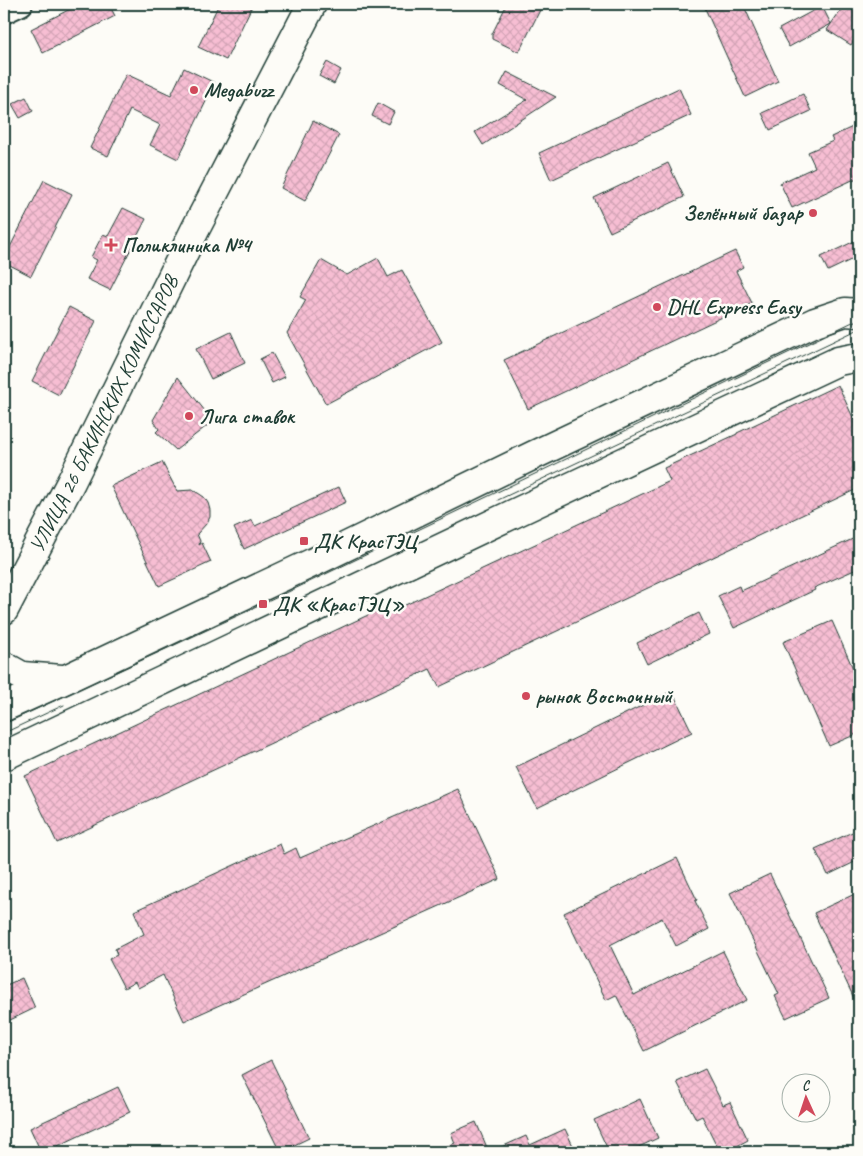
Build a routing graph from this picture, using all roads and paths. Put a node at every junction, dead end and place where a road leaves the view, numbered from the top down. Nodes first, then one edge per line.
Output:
1 (22, 4) edge
2 (312, 4) edge
3 (4, 12) edge
4 (859, 313) edge
5 (859, 357) edge
6 (4, 610) edge
7 (4, 666) edge
8 (66, 679) junction
9 (4, 708) edge
10 (4, 756) edge

1 - 3 street
2 - 6 main road, УЛИЦА 26 БАКИНСКИХ КОМИССАРОВ
4 - 8 main road
5 - 10 main road
7 - 8 main road
8 - 9 main road

